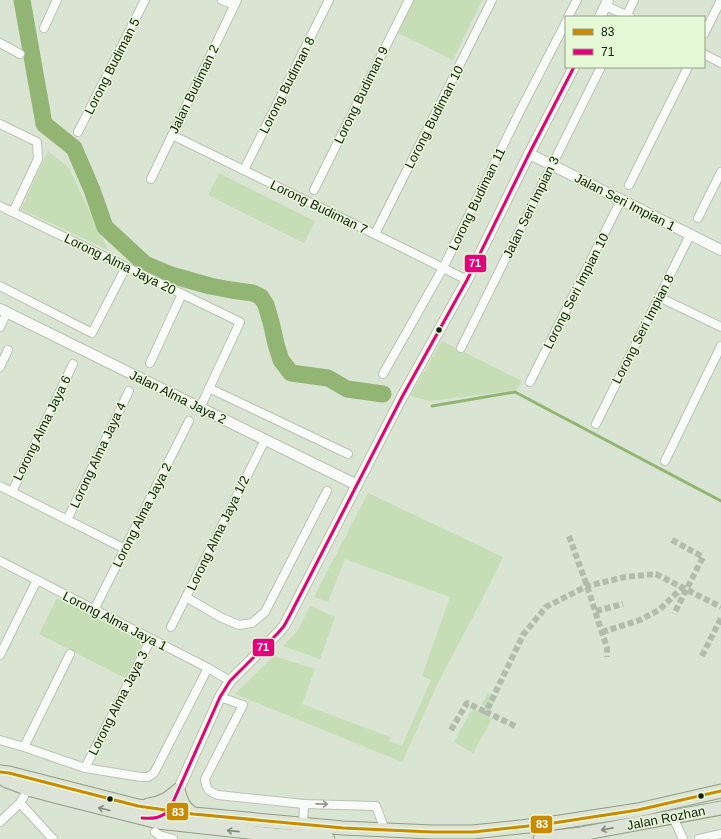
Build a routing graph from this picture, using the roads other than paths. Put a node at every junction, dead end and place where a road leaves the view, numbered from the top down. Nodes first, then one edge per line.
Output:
1 (57, 0) edge
2 (145, 0) edge
3 (222, 0) edge
4 (329, 0) edge
5 (409, 0) edge
6 (492, 0) edge
7 (577, 0) edge
8 (634, 0) edge
9 (721, 0) edge
10 (235, 3) edge
11 (607, 3) edge
12 (569, 16) edge
13 (600, 16) edge
14 (627, 16) edge
15 (565, 24) edge
16 (44, 28) dead end
17 (705, 32) edge
18 (0, 43) edge
19 (20, 54) dead end
20 (705, 55) edge
21 (721, 63) edge
22 (573, 68) edge
23 (600, 68) edge
24 (687, 68) edge
25 (0, 124) edge
26 (78, 132) dead end
27 (172, 135) junction
28 (529, 154) junction
29 (552, 165) junction
30 (244, 170) junction
31 (721, 172) edge
32 (151, 179) dead end
33 (629, 184) dead end
34 (314, 190) dead end
35 (621, 200) junction
36 (0, 206) edge
37 (13, 212) junction
38 (698, 218) dead end
39 (375, 234) junction
40 (690, 235) junction
41 (721, 250) edge
42 (126, 267) junction
43 (443, 268) junction
44 (467, 280) junction
45 (0, 286) edge
46 (182, 294) junction
47 (659, 297) junction
48 (4, 311) edge
49 (0, 327) edge
50 (721, 328) edge
51 (721, 346) edge
52 (461, 348) dead end
53 (8, 350) dead end
54 (150, 363) dead end
55 (73, 364) dead end
56 (0, 367) edge
57 (383, 374) dead end
58 (530, 382) dead end
59 (209, 388) junction
60 (129, 391) dead end
61 (200, 408) junction
62 (189, 421) dead end
63 (596, 424) dead end
64 (265, 440) junction
65 (348, 454) dead end
66 (665, 461) dead end
67 (357, 485) junction
68 (0, 486) edge
69 (327, 491) dead end
70 (12, 492) junction
71 (67, 520) junction
72 (125, 549) junction
73 (0, 561) edge
74 (37, 580) junction
75 (186, 597) junction
76 (94, 610) junction
77 (172, 626) dead end
78 (150, 639) junction
79 (70, 654) dead end
80 (0, 655) edge
81 (208, 668) junction
82 (230, 681) junction
83 (220, 697) junction
84 (0, 740) edge
85 (24, 747) junction
86 (85, 768) junction
87 (0, 772) edge
88 (0, 777) edge
89 (28, 789) junction
90 (178, 790) junction
91 (721, 791) edge
92 (20, 803) junction
93 (304, 804) junction
94 (721, 808) edge
95 (170, 810) junction
96 (140, 812) junction
97 (673, 817) junction
98 (193, 820) junction
99 (0, 822) edge
100 (303, 824) junction
101 (385, 830) junction
102 (155, 831) edge
103 (721, 834) edge
104 (554, 838) edge
105 (53, 839) edge
106 (173, 839) edge
107 (328, 839) edge
108 (540, 839) edge
109 (683, 839) edge
110 (699, 839) edge

1 - 16 street
2 - 26 street, Lorong Budiman 5
3 - 10 street
4 - 30 street, Lorong Budiman 8
5 - 34 street, Lorong Budiman 9
6 - 39 street, Lorong Budiman 10
7 - 12 street
8 - 14 street
9 - 17 street
10 - 27 street, Jalan Budiman 2
11 - 13 street
11 - 14 street
15 - 43 street, Lorong Budiman 11
18 - 19 street
20 - 21 street
22 - 28 street
23 - 29 street, Jalan Seri Impian 3
24 - 33 street
25 - 37 street
27 - 30 street, Lorong Budiman 7
27 - 32 street, Jalan Budiman 2
28 - 29 street, Jalan Seri Impian 1
28 - 44 street
29 - 35 street, Jalan Seri Impian 1
29 - 52 street, Jalan Seri Impian 3
30 - 39 street, Lorong Budiman 7
31 - 38 street
35 - 40 street, Jalan Seri Impian 1
35 - 58 street, Lorong Seri Impian 10
36 - 37 street, Lorong Alma Jaya 20
37 - 42 street, Lorong Alma Jaya 20
39 - 43 street, Lorong Budiman 7
40 - 41 street, Jalan Seri Impian 1
40 - 47 street, Lorong Seri Impian 8
42 - 45 street
42 - 46 street, Lorong Alma Jaya 20
43 - 44 street, Lorong Budiman 7
43 - 57 street, Lorong Budiman 11
44 - 67 street
46 - 54 street
46 - 59 street, Lorong Alma Jaya 20
47 - 50 street
47 - 63 street, Lorong Seri Impian 8
48 - 49 street
48 - 61 street, Jalan Alma Jaya 2
51 - 66 street
53 - 56 street
55 - 70 street, Lorong Alma Jaya 6
59 - 61 street
59 - 65 street, Jalan Alma Jaya 2
60 - 71 street, Lorong Alma Jaya 4
61 - 64 street, Jalan Alma Jaya 2
62 - 72 street, Lorong Alma Jaya 2
64 - 67 street, Jalan Alma Jaya 2
64 - 75 street, Lorong Alma Jaya 1/2
67 - 82 street
68 - 70 street
69 - 75 street
70 - 71 street
71 - 72 street
72 - 76 street, Lorong Alma Jaya 2
73 - 74 street, Lorong Alma Jaya 1
74 - 76 street, Lorong Alma Jaya 1
74 - 80 street
75 - 77 street, Lorong Alma Jaya 1/2
76 - 78 street, Lorong Alma Jaya 1
78 - 81 street, Lorong Alma Jaya 1
78 - 86 street, Lorong Alma Jaya 3
79 - 85 street
81 - 82 street, Lorong Alma Jaya 1
81 - 86 street
82 - 83 street
83 - 90 street
83 - 93 street
84 - 85 street
85 - 86 street
87 - 96 main road, Jalan Rozhan
88 - 89 main road, Jalan Rozhan
89 - 92 street
96 -> 89 main road, Jalan Rozhan
90 - 95 street
90 - 96 main road
90 - 98 main road
91 - 101 main road, Jalan Rozhan
92 - 99 street
92 - 105 street
93 - 100 street
93 -> 101 street
94 - 97 main road, Jalan Rozhan
95 - 96 main road, Jalan Rozhan
95 - 98 main road
96 - 102 main road, Jalan Rozhan
97 -> 104 main road, Jalan Rozhan
97 - 109 street
98 - 100 main road, Jalan Rozhan
98 - 102 main road, Jalan Rozhan
107 -> 98 main road, Jalan Rozhan
100 - 101 main road, Jalan Rozhan
102 - 106 street
103 - 110 street
104 - 108 main road, Jalan Rozhan

